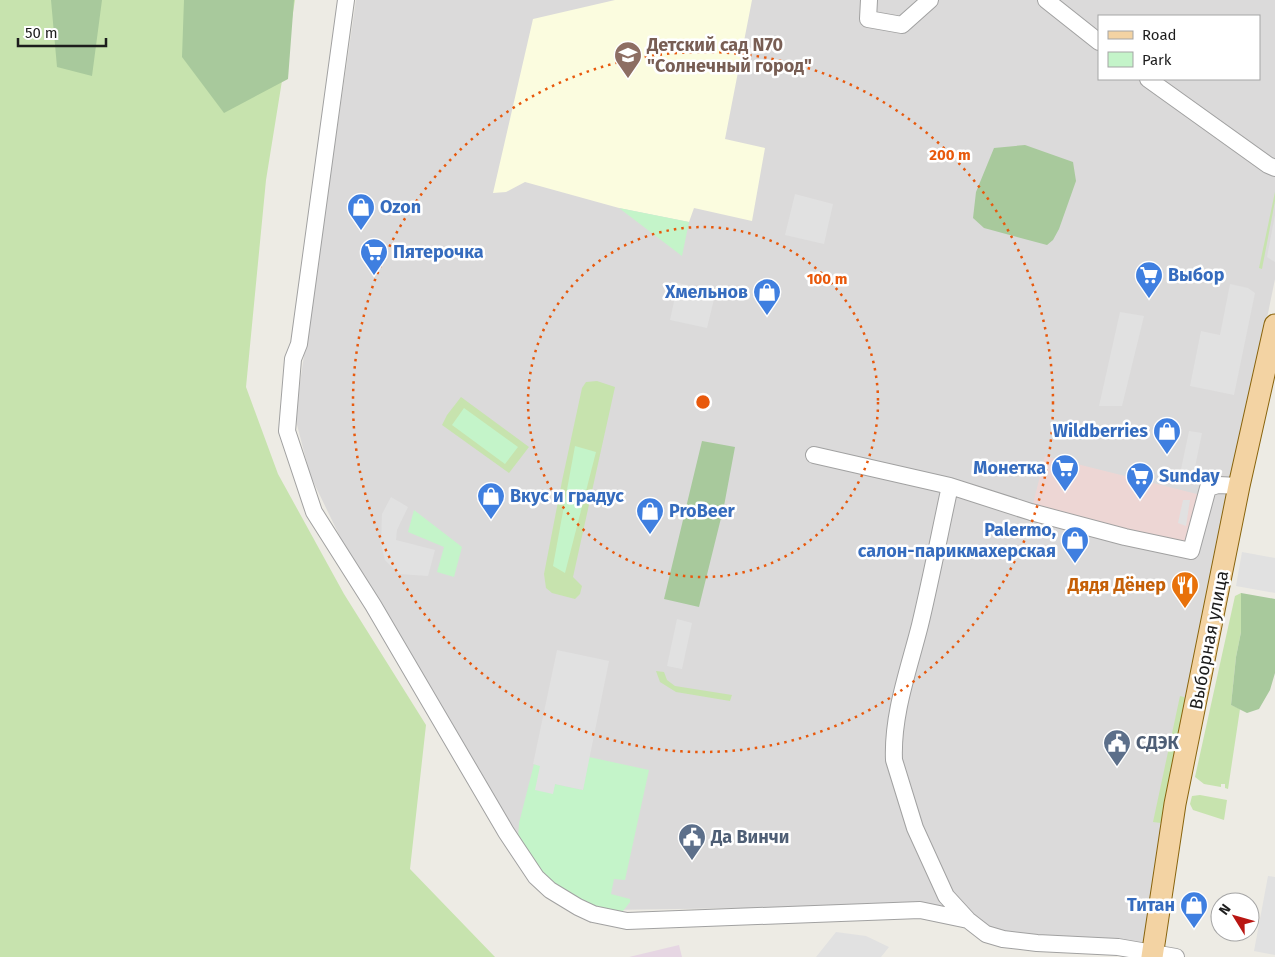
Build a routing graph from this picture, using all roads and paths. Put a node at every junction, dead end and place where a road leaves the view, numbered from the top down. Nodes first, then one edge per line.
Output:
1 (346, 0) edge
2 (869, 0) edge
3 (930, 0) edge
4 (1046, 0) edge
5 (1098, 41) edge
6 (1149, 80) edge
7 (1275, 168) edge
8 (1275, 325) edge
9 (814, 455) dead end
10 (950, 486) junction
11 (1239, 486) junction
12 (968, 920) junction
13 (1152, 955) edge
14 (1176, 957) edge

1 - 12 street
2 - 3 street
4 - 5 street
6 - 7 street
8 - 11 main road, Выборная улица
9 - 10 street
10 - 11 street
10 - 12 street
11 - 13 main road, Выборная улица
12 - 13 street
13 - 14 street

